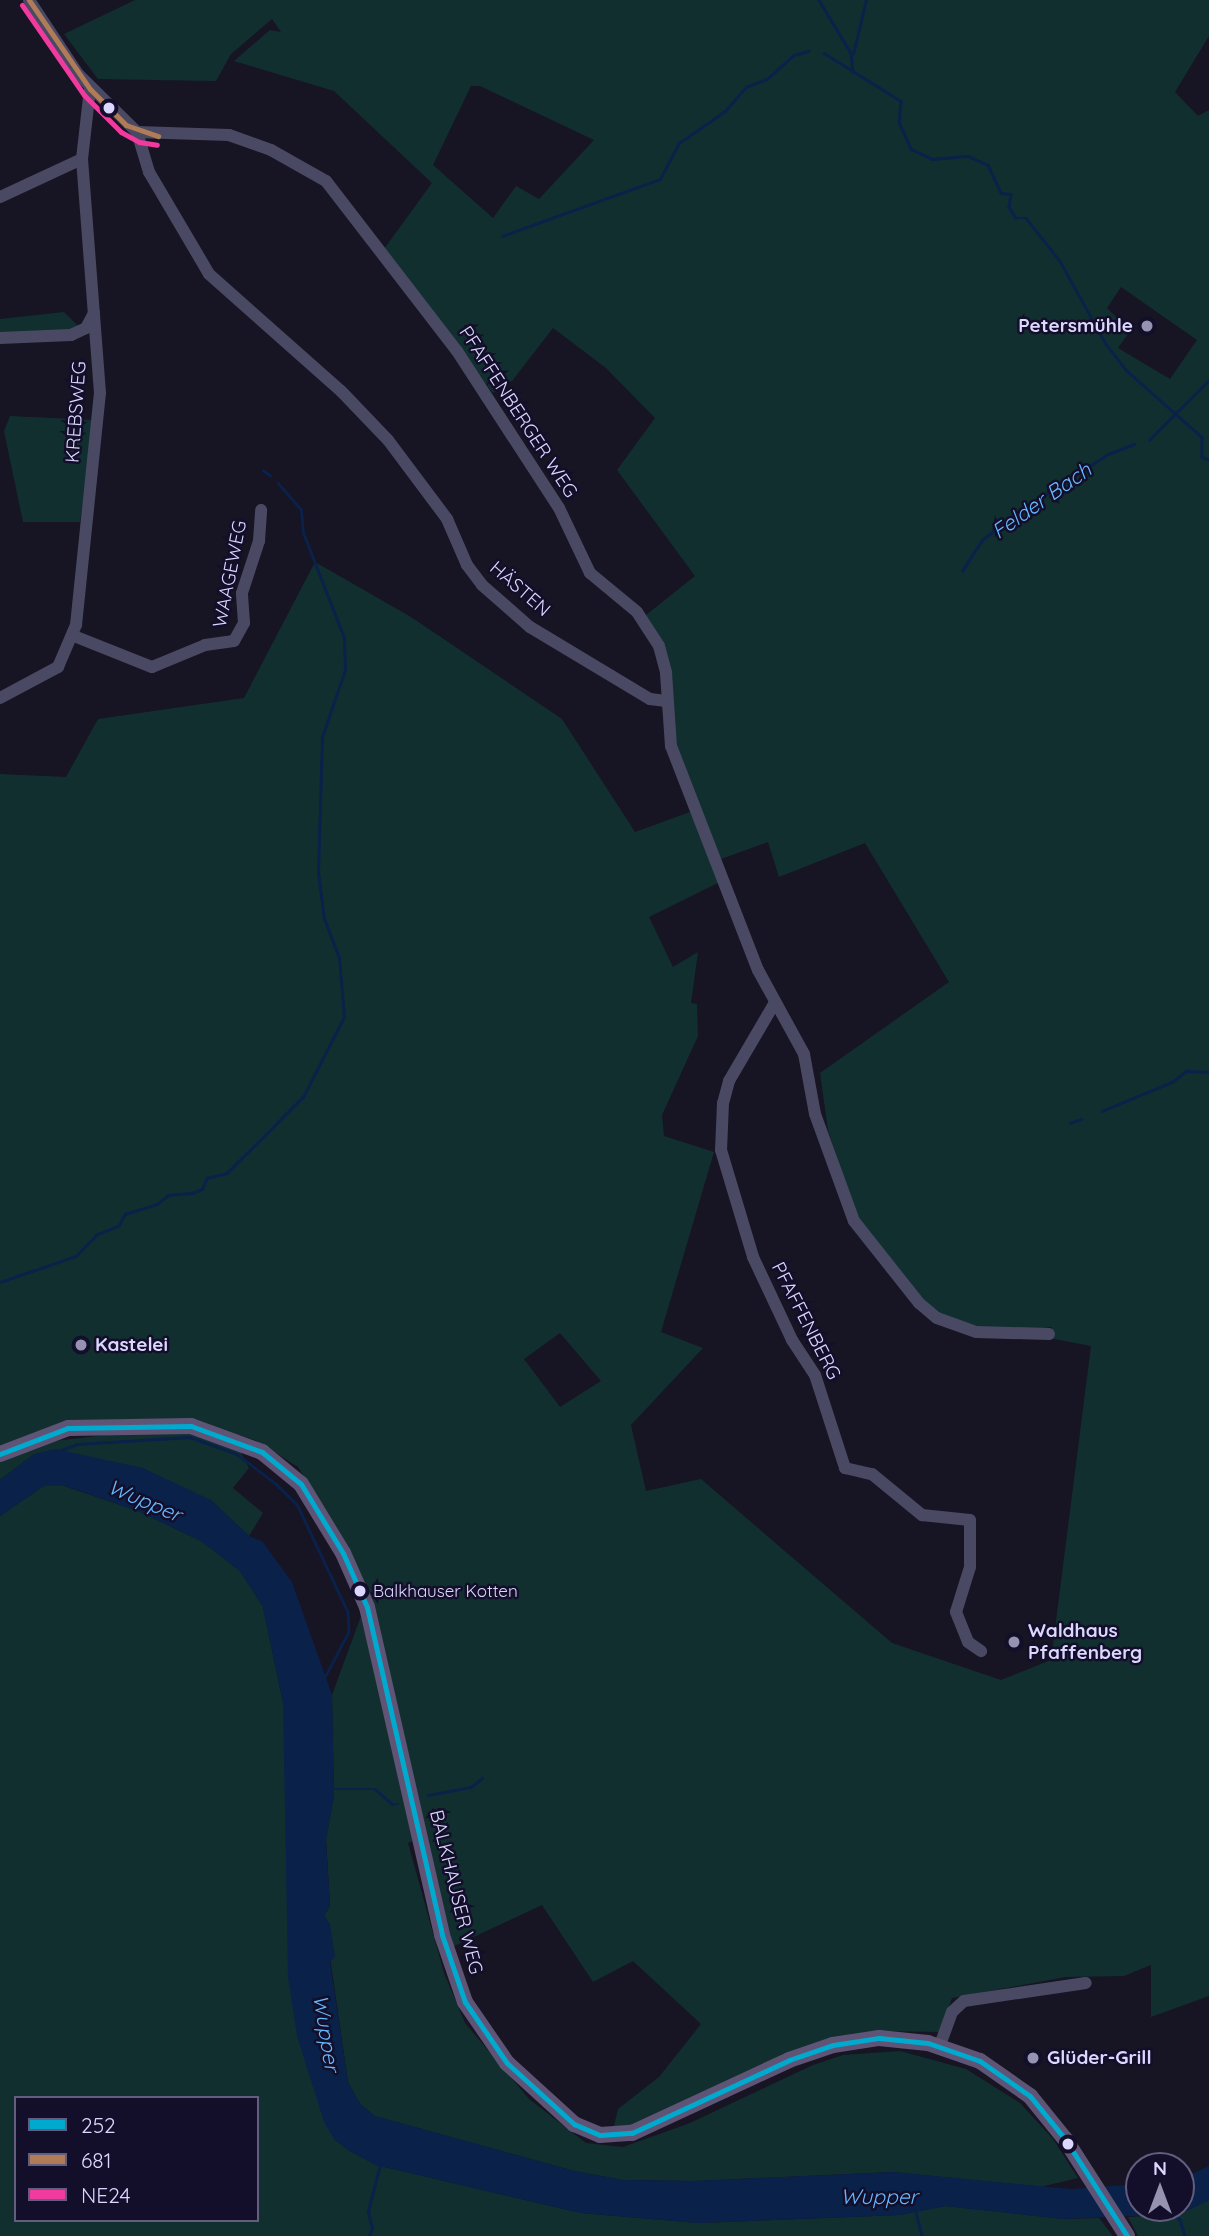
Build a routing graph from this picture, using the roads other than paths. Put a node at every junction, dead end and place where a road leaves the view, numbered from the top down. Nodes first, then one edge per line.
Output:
1 (29, 0) edge
2 (90, 89) junction
3 (137, 132) junction
4 (82, 159) junction
5 (0, 197) edge
6 (94, 312) junction
7 (0, 338) edge
8 (261, 510) dead end
9 (74, 636) junction
10 (0, 698) edge
11 (666, 701) junction
12 (774, 1004) junction
13 (1049, 1334) dead end
14 (0, 1454) edge
15 (981, 1651) dead end
16 (1086, 1983) dead end
17 (940, 2045) junction
18 (1125, 2233) edge

1 - 2 street
2 - 3 street
2 - 4 street, KREBSWEG
3 - 11 street, HÄSTEN
3 - 11 street, PFAFFENBERGER WEG
4 - 5 street
4 - 6 street, KREBSWEG
6 - 7 street
6 - 9 street, KREBSWEG
8 - 9 street, WAAGEWEG
9 - 10 street, KREBSWEG
11 - 12 street, PFAFFENBERGER WEG
12 - 13 street, PFAFFENBERGER WEG
12 - 15 street, PFAFFENBERG
14 - 17 main road, BALKHAUSER WEG
16 - 17 street
17 - 18 main road, BALKHAUSER WEG

